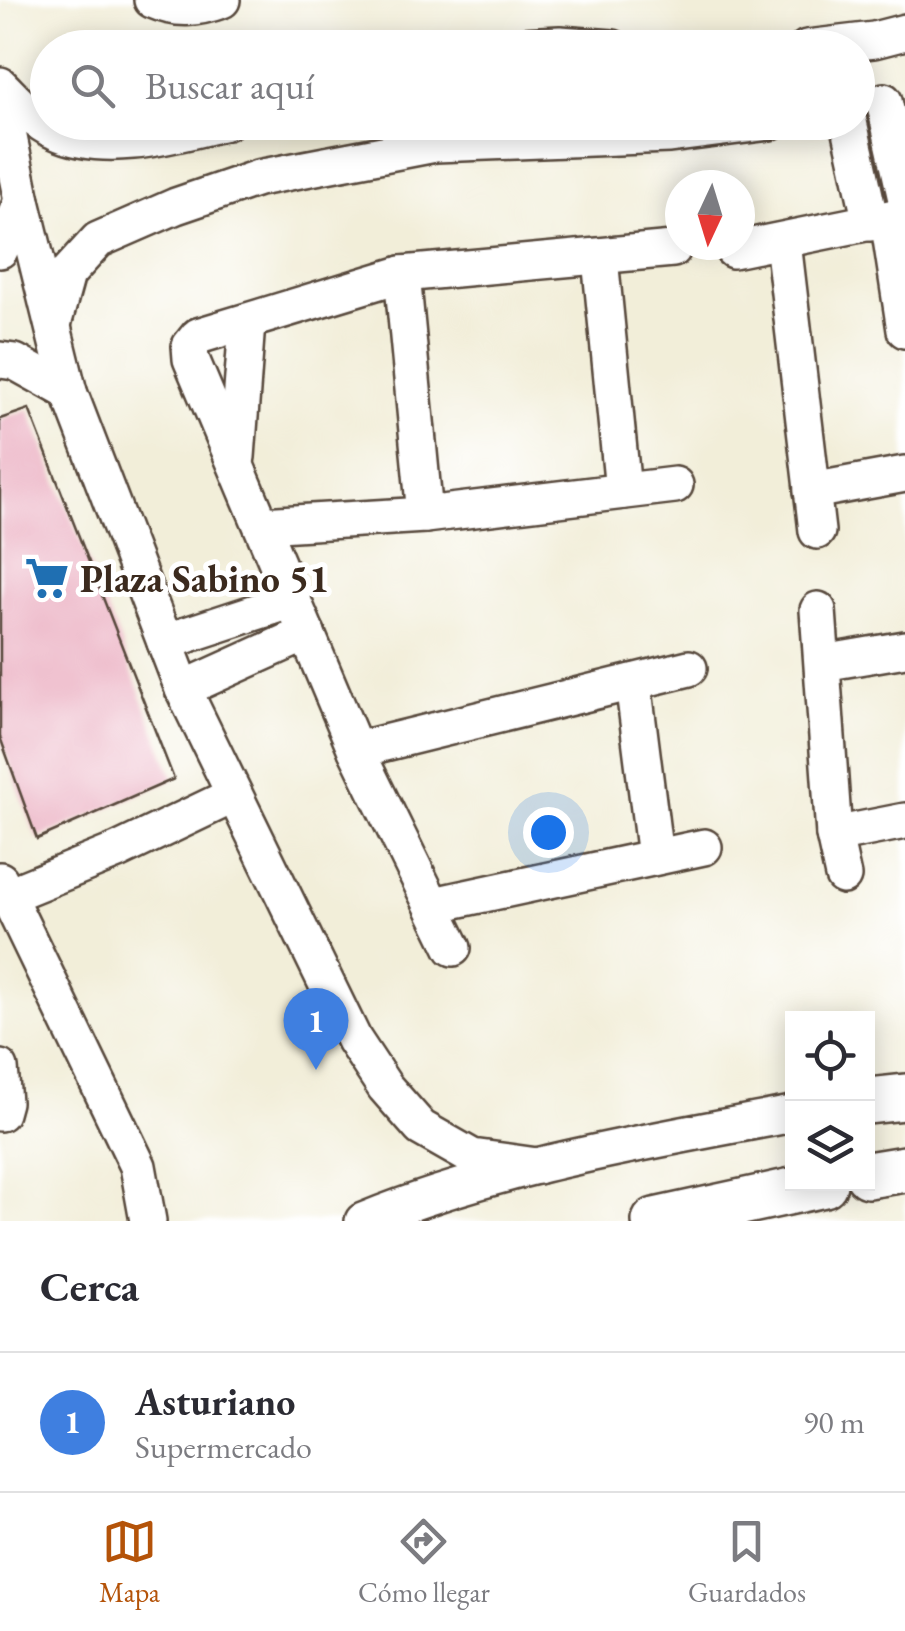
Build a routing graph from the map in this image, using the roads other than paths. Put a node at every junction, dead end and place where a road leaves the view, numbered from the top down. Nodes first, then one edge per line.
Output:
1 (152, 0) edge
2 (222, 0) edge
3 (905, 32) edge
4 (875, 40) edge
5 (0, 85) edge
6 (0, 93) edge
7 (882, 101) edge
8 (30, 111) edge
9 (88, 140) edge
10 (130, 140) edge
11 (417, 140) edge
12 (858, 140) edge
13 (22, 201) junction
14 (892, 213) edge
15 (784, 242) junction
16 (755, 247) edge
17 (0, 250) edge
18 (665, 251) edge
19 (600, 258) junction
20 (402, 274) junction
21 (54, 322) junction
22 (247, 323) junction
23 (905, 330) edge
24 (0, 360) edge
25 (70, 392) junction
26 (237, 465) junction
27 (905, 474) edge
28 (676, 485) dead end
29 (623, 490) junction
30 (812, 491) junction
31 (424, 515) junction
32 (262, 526) junction
33 (817, 531) dead end
34 (293, 600) junction
35 (818, 610) dead end
36 (307, 633) junction
37 (165, 642) junction
38 (905, 648) edge
39 (823, 663) junction
40 (689, 668) dead end
41 (633, 682) junction
42 (182, 689) junction
43 (356, 750) junction
44 (234, 795) junction
45 (905, 820) edge
46 (834, 834) junction
47 (704, 847) dead end
48 (656, 857) junction
49 (843, 876) dead end
50 (2, 886) edge
51 (433, 905) junction
52 (453, 948) dead end
53 (0, 1068) edge
54 (905, 1094) edge
55 (875, 1099) edge
56 (0, 1113) edge
57 (785, 1115) edge
58 (537, 1166) junction
59 (905, 1168) edge
60 (875, 1174) edge
61 (792, 1191) edge
62 (148, 1221) edge
63 (363, 1221) edge
64 (656, 1221) edge

1 - 2 street
3 - 4 street
5 - 8 street
6 - 13 street
7 - 14 street
9 - 10 street
11 - 21 street
12 - 14 street
13 - 17 street
13 - 21 street
14 - 15 street
14 - 23 street
15 - 16 street
15 - 30 street
18 - 19 street
19 - 20 street
19 - 29 street
20 - 22 street
20 - 31 street
21 - 25 street
22 - 26 street
22 - 26 street
24 - 25 street
25 - 37 street
26 - 32 street
27 - 30 street
28 - 29 street
29 - 31 street
30 - 33 street
31 - 32 street
32 - 34 street
34 - 36 street
34 - 37 street
35 - 39 street
36 - 42 street
36 - 43 street
37 - 42 street
38 - 39 street
39 - 46 street
40 - 41 street
41 - 43 street
41 - 48 street
42 - 44 street
43 - 51 street
44 - 50 street
44 - 58 street
45 - 46 street
46 - 49 street
47 - 48 street
48 - 51 street
50 - 62 street
51 - 52 street
53 - 56 street
54 - 55 main road
57 - 58 street
58 - 63 street
59 - 60 main road
61 - 64 main road

